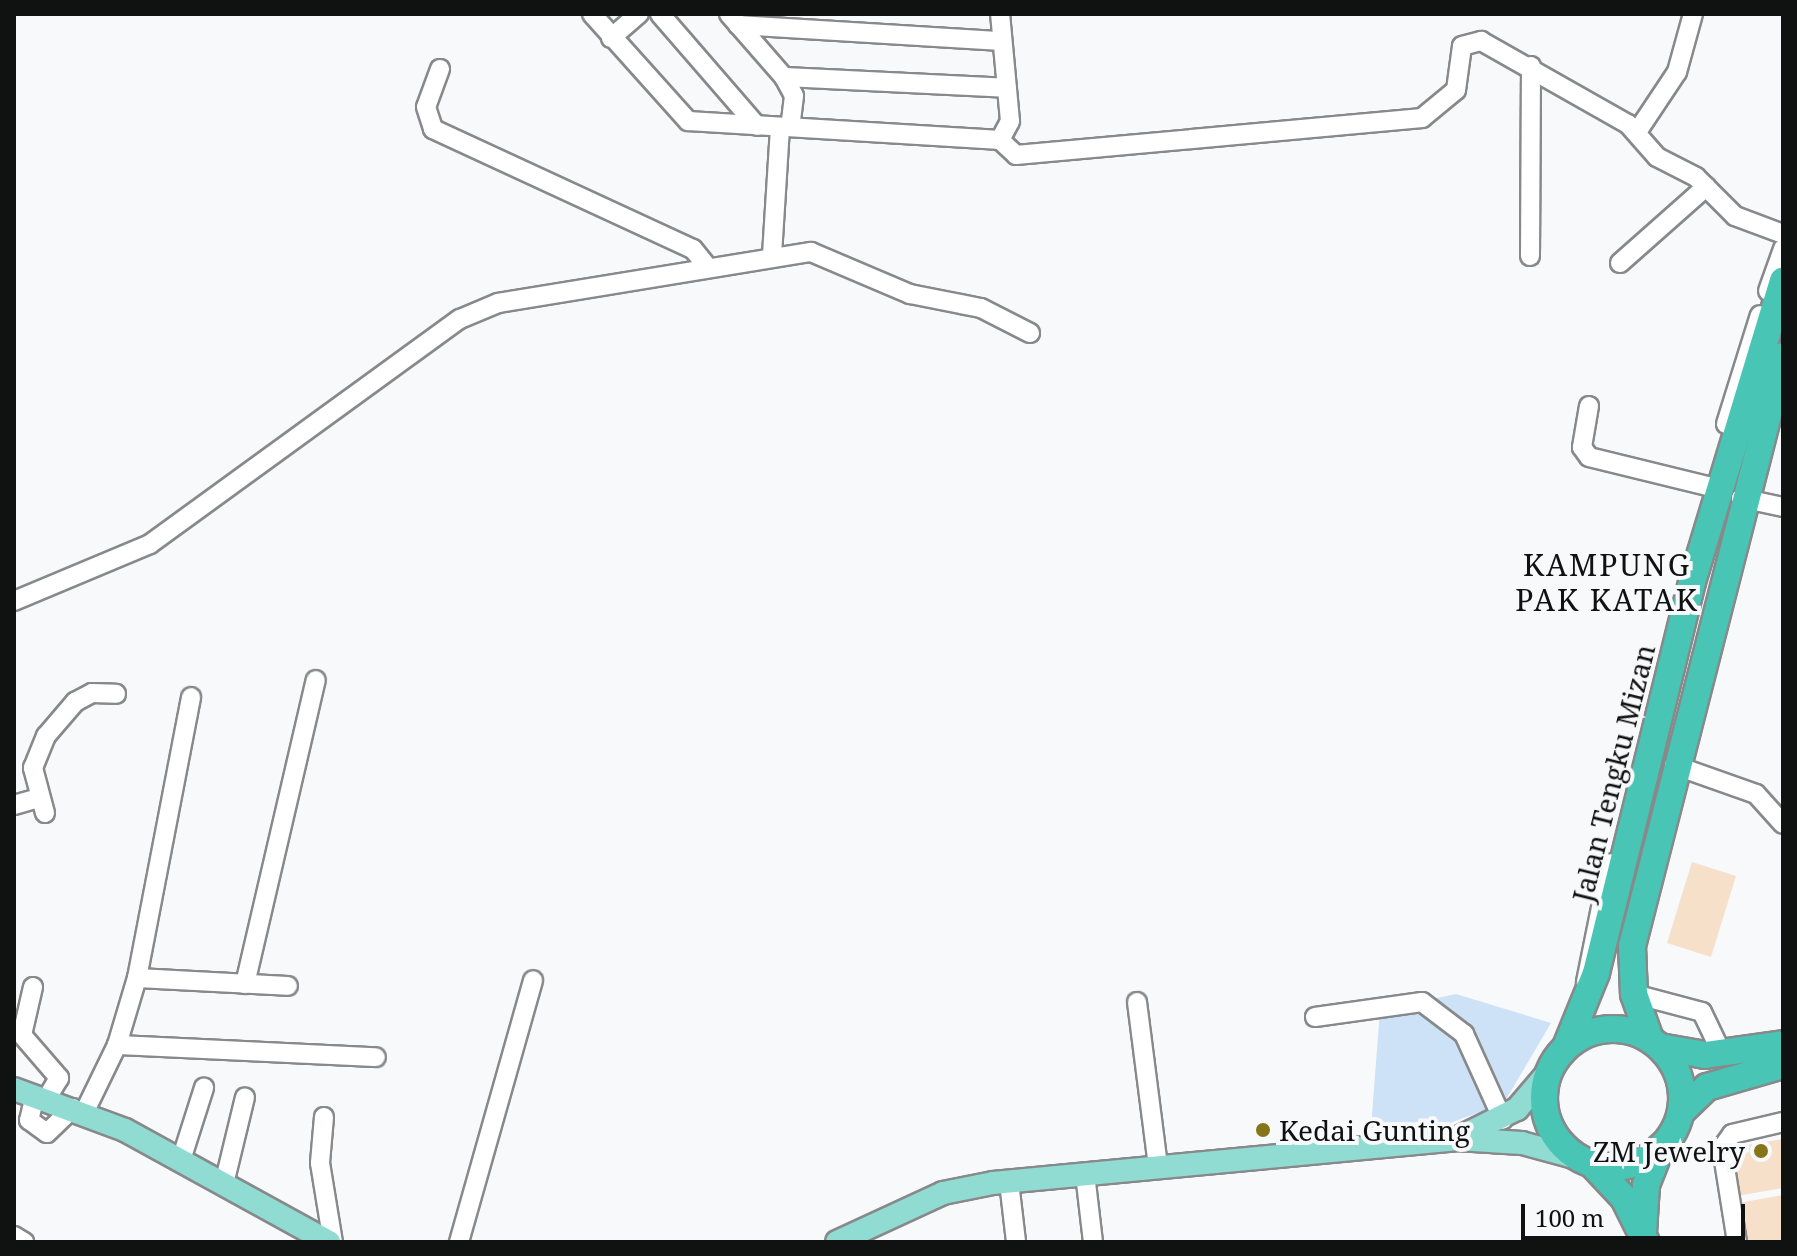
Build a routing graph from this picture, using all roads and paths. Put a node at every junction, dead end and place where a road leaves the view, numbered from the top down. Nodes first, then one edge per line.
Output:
1 (592, 14) edge
2 (639, 14) edge
3 (660, 14) edge
4 (1000, 14) edge
5 (1693, 14) edge
6 (733, 19) edge
7 (862, 23) edge
8 (611, 38) junction
9 (1002, 41) junction
10 (1531, 66) junction
11 (440, 69) dead end
12 (784, 77) junction
13 (1007, 88) junction
14 (757, 126) junction
15 (785, 127) junction
16 (1637, 132) junction
17 (1000, 140) junction
18 (1706, 187) junction
19 (1783, 234) edge
20 (1783, 249) edge
21 (772, 255) junction
22 (1530, 256) dead end
23 (1620, 263) dead end
24 (707, 266) junction
25 (1783, 280) edge
26 (1030, 333) dead end
27 (1783, 356) edge
28 (1589, 406) dead end
29 (1707, 486) junction
30 (1741, 498) junction
31 (1783, 507) edge
32 (14, 601) edge
33 (316, 680) dead end
34 (116, 694) dead end
35 (191, 697) dead end
36 (14, 760) edge
37 (1674, 765) junction
38 (33, 768) junction
39 (14, 805) edge
40 (1783, 824) edge
41 (137, 978) junction
42 (533, 980) dead end
43 (245, 984) junction
44 (288, 986) dead end
45 (33, 987) dead end
46 (1634, 994) junction
47 (1586, 997) junction
48 (1137, 1002) dead end
49 (1315, 1017) dead end
50 (1655, 1043) junction
51 (1783, 1044) edge
52 (117, 1045) junction
53 (1722, 1054) junction
54 (376, 1057) dead end
55 (1558, 1058) junction
56 (1783, 1065) edge
57 (204, 1088) dead end
58 (32, 1094) edge
59 (245, 1097) dead end
60 (79, 1110) junction
61 (1681, 1112) junction
62 (324, 1117) dead end
63 (1503, 1120) junction
64 (1783, 1122) edge
65 (1456, 1139) junction
66 (1661, 1147) junction
67 (181, 1160) junction
68 (1588, 1162) junction
69 (1158, 1167) junction
70 (1085, 1174) junction
71 (1009, 1182) junction
72 (224, 1184) junction
73 (14, 1236) edge
74 (1645, 1237) edge
75 (24, 1242) edge
76 (331, 1242) edge
77 (459, 1242) edge
78 (837, 1242) edge
79 (1016, 1242) edge
80 (1093, 1242) edge
81 (1737, 1242) edge

1 - 8 street
2 - 8 street
3 - 14 street
4 - 9 street
5 - 16 street
6 - 7 street
6 - 12 street
7 - 9 street
8 - 14 street
9 - 13 street
10 - 16 street
10 - 17 street
10 - 22 street
11 - 24 street
12 - 13 street
12 - 15 street
13 - 17 street
14 - 15 street
15 - 17 street
15 - 21 street
16 - 18 street
18 - 19 street
18 - 23 street
20 - 29 street
21 - 24 street
21 - 26 street
24 - 32 street
25 - 47 highway, Jalan Tengku Mizan
27 - 30 highway, Jalan Tengku Mizan
28 - 29 street
29 - 47 street
30 - 31 street
30 - 37 highway, Jalan Tengku Mizan
33 - 43 street
34 - 38 street
35 - 41 street
36 - 38 street
37 - 40 street
37 - 46 highway, Jalan Tengku Mizan
38 - 39 street
41 - 43 street
41 - 52 street
42 - 77 street
43 - 44 street
45 - 58 street
46 - 50 highway, Jalan Tengku Mizan
46 - 53 street
47 - 55 highway, Jalan Tengku Mizan
48 - 69 street
49 - 63 street
50 - 53 highway
50 - 55 highway
50 - 61 highway
51 - 53 highway
52 - 54 street
52 - 60 street
55 - 63 main road
55 - 68 highway
56 - 61 highway
57 - 67 street
58 - 60 main road
58 - 60 street
59 - 72 street
60 - 67 main road
61 - 66 highway
62 - 76 street
63 - 65 main road
64 - 81 street
65 - 68 main road
65 - 69 main road
66 - 68 highway
66 - 74 highway
67 - 72 main road
68 - 74 highway
69 - 70 main road
70 - 71 main road
70 - 80 street
71 - 78 main road
71 - 79 street
72 - 76 main road
73 - 75 street

